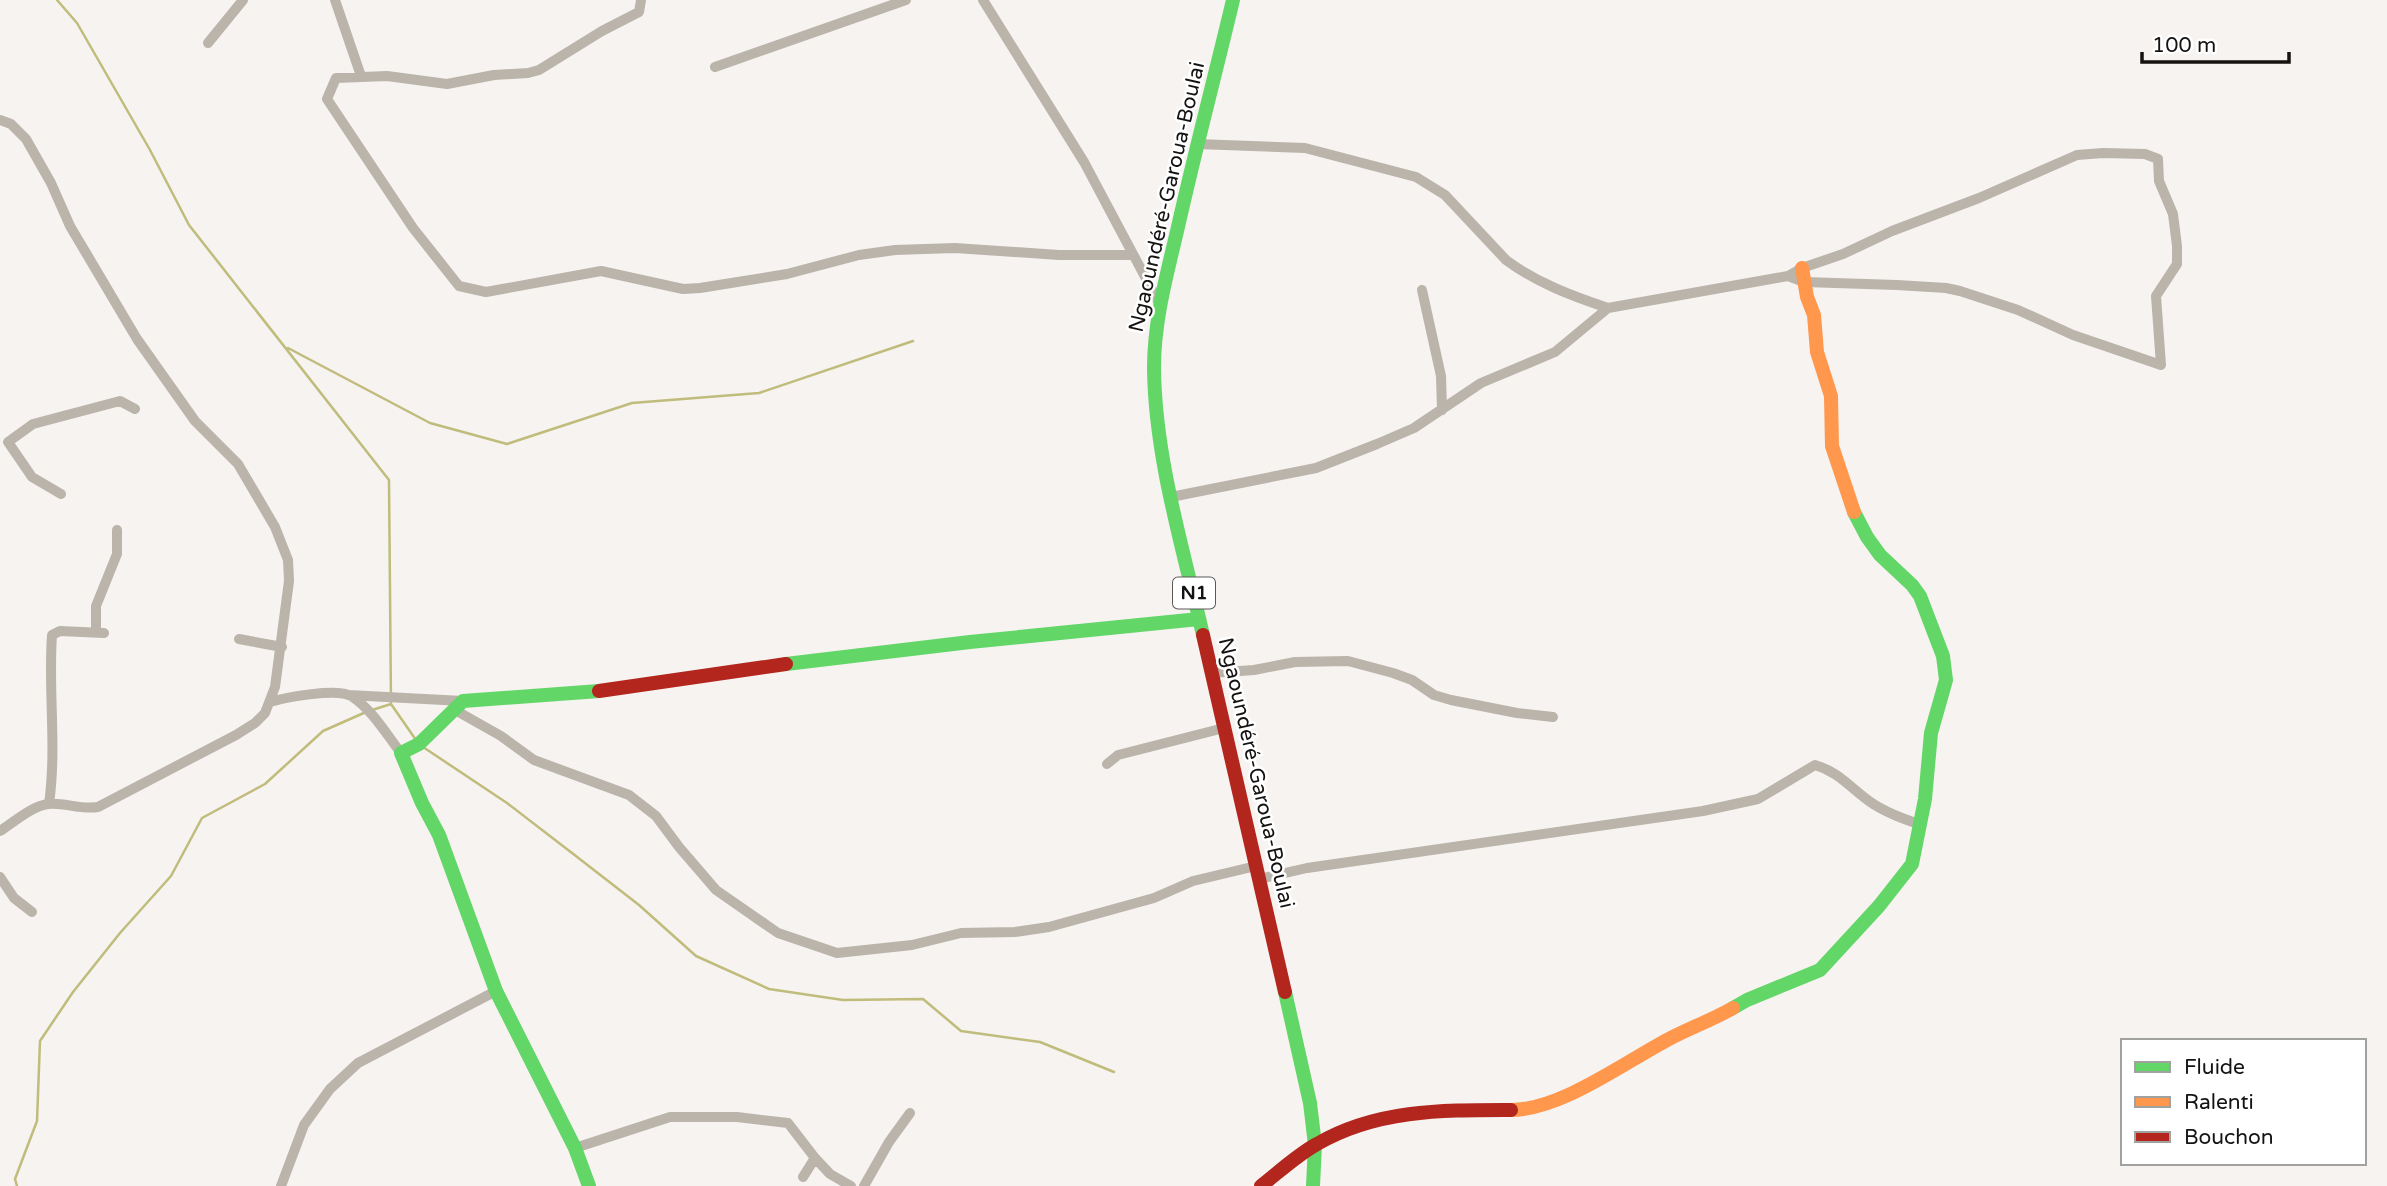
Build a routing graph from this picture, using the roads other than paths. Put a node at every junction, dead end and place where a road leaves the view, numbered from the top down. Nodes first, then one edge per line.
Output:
1 (243, 0) edge
2 (335, 0) edge
3 (641, 0) edge
4 (906, 0) edge
5 (983, 0) edge
6 (1233, 0) edge
7 (208, 43) dead end
8 (715, 67) dead end
9 (361, 76) junction
10 (0, 120) edge
11 (1197, 144) junction
12 (1132, 255) junction
13 (1803, 275) junction
14 (1422, 290) dead end
15 (1161, 307) junction
16 (1608, 308) junction
17 (135, 410) dead end
18 (1442, 410) junction
19 (4, 440) edge
20 (61, 494) dead end
21 (1171, 497) junction
22 (117, 530) dead end
23 (1199, 620) junction
24 (239, 639) dead end
25 (282, 647) junction
26 (1211, 673) junction
27 (348, 695) junction
28 (271, 702) junction
29 (459, 705) junction
30 (1553, 717) dead end
31 (1224, 728) junction
32 (401, 753) junction
33 (1107, 764) dead end
34 (49, 804) junction
35 (1919, 824) junction
36 (0, 831) edge
37 (1258, 872) junction
38 (0, 877) edge
39 (32, 912) dead end
40 (496, 992) junction
41 (910, 1113) dead end
42 (1315, 1145) junction
43 (575, 1148) junction
44 (815, 1158) junction
45 (803, 1177) dead end
46 (281, 1186) edge
47 (589, 1186) edge
48 (851, 1186) edge
49 (864, 1186) edge
50 (1261, 1186) edge
51 (1313, 1186) edge

1 - 7 street
2 - 9 street
3 - 9 street
4 - 8 street
5 - 12 street
6 - 11 main road, Ngaoundéré-Garoua-Boulai / N1
9 - 12 street
10 - 25 street
11 - 15 main road, Ngaoundéré-Garoua-Boulai / N1
11 - 16 street
12 - 15 street
13 - 13 street
13 - 16 street
13 - 35 main road
14 - 18 street
15 - 21 main road, Ngaoundéré-Garoua-Boulai / N1
16 - 18 street
17 - 19 street
18 - 21 street
19 - 20 street
21 - 23 main road, Ngaoundéré-Garoua-Boulai / N1
22 - 34 street
23 - 26 main road, Ngaoundéré-Garoua-Boulai / N1
23 - 29 main road
24 - 25 street
25 - 28 street
26 - 30 street
26 - 31 main road, Ngaoundéré-Garoua-Boulai / N1
27 - 28 street
27 - 29 street
27 - 32 street
28 - 34 street
29 - 32 main road
29 - 37 street
31 - 33 street
31 - 37 main road, Ngaoundéré-Garoua-Boulai / N1
32 - 40 main road
34 - 36 street
35 - 37 street
35 - 42 main road
37 - 42 main road, Ngaoundéré-Garoua-Boulai / N1
38 - 39 street
40 - 43 main road
40 - 46 street
41 - 49 street
42 - 50 main road
42 - 51 main road, Ngaoundéré-Garoua-Boulai / N1
43 - 44 street
43 - 47 main road
44 - 45 street
44 - 48 street

